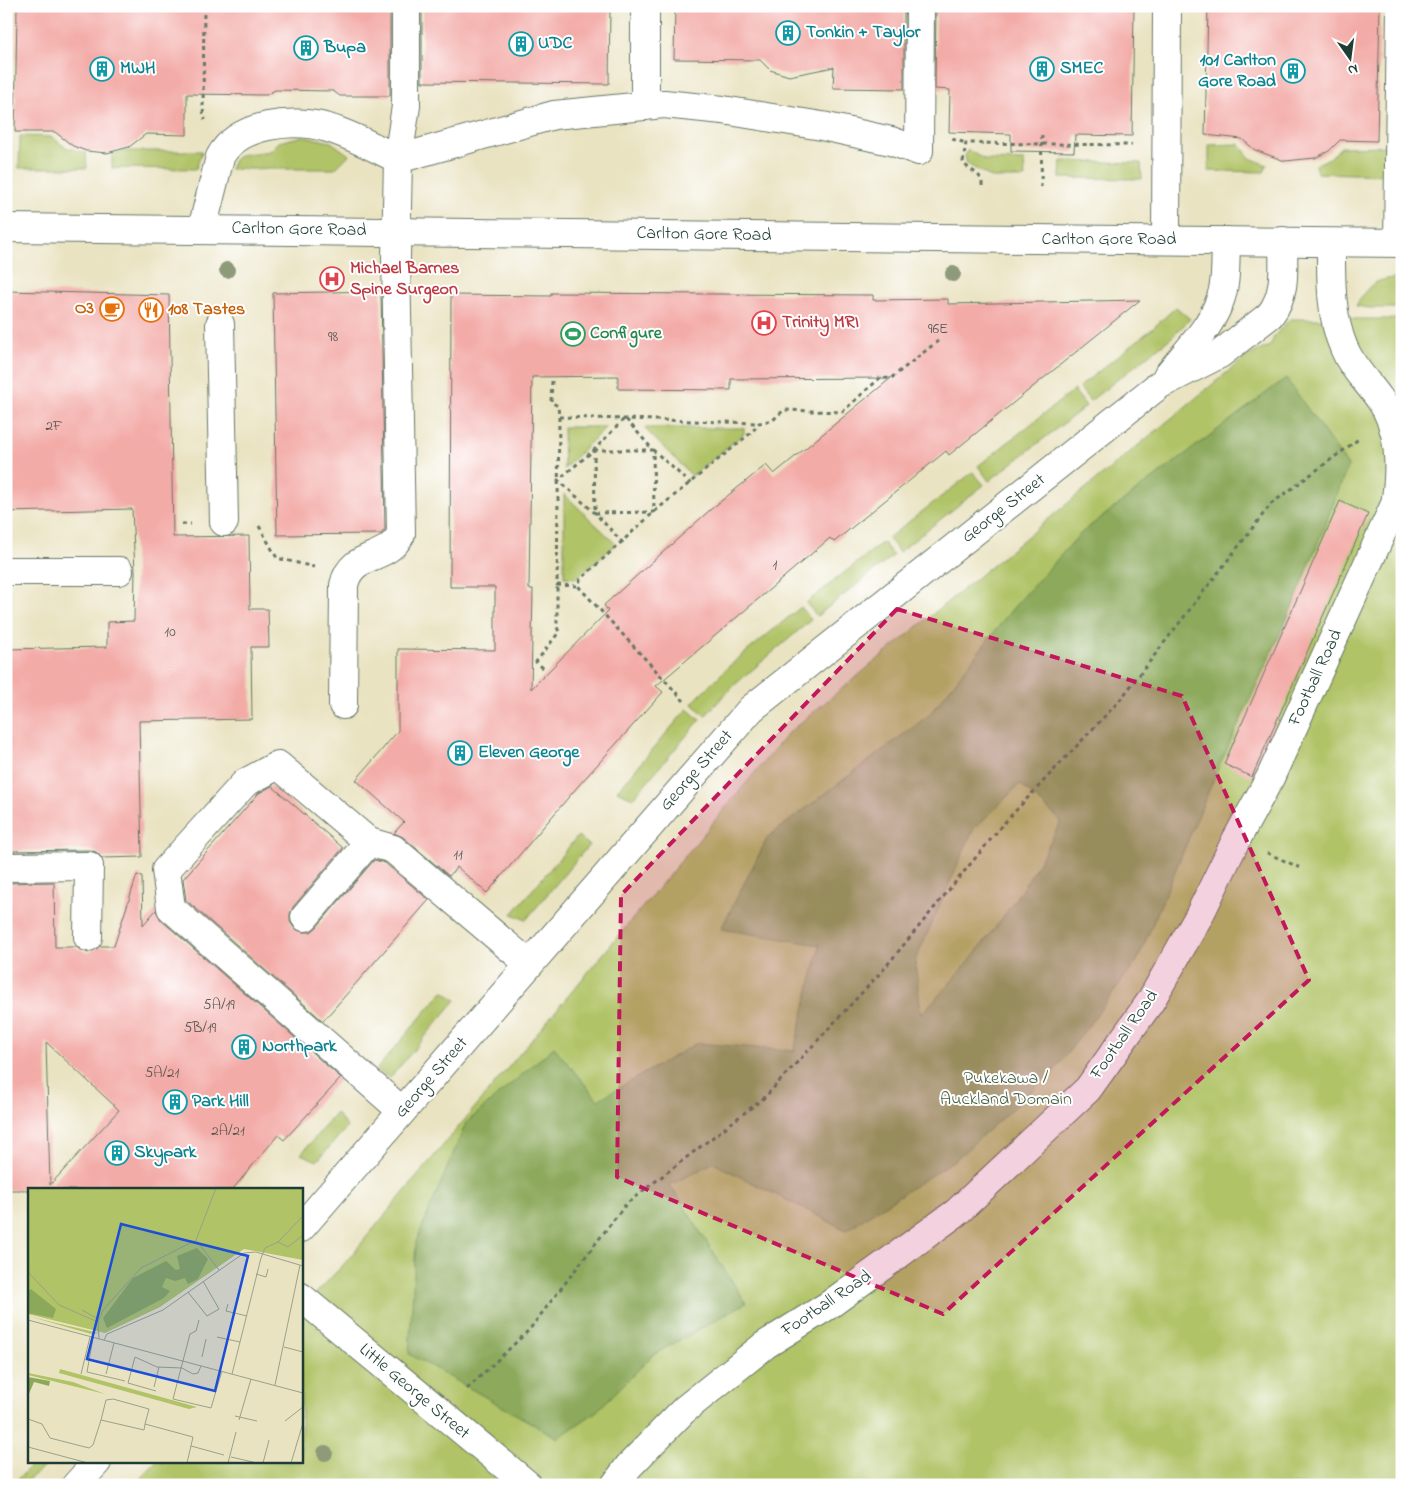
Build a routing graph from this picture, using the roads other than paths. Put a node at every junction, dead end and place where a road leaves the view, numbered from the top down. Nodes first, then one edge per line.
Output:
1 (406, 6) edge
2 (645, 6) edge
3 (920, 6) edge
4 (1168, 6) edge
5 (1401, 6) edge
6 (645, 106) junction
7 (398, 159) junction
8 (6, 228) edge
9 (202, 229) junction
10 (397, 231) junction
11 (1166, 240) junction
12 (1226, 241) junction
13 (1283, 242) junction
14 (1331, 243) junction
15 (1400, 243) edge
16 (220, 324) dead end
17 (1160, 385) junction
18 (1396, 417) edge
19 (1399, 452) edge
20 (224, 522) road end
21 (6, 571) edge
22 (120, 571) dead end
23 (344, 705) dead end
24 (369, 842) junction
25 (6, 867) edge
26 (306, 918) dead end
27 (88, 936) dead end
28 (529, 964) junction
29 (402, 1111) junction
30 (302, 1227) edge
31 (302, 1298) edge
32 (95, 1464) edge
33 (76, 1485) edge
34 (528, 1485) edge
35 (615, 1485) edge

1 - 7 street
2 - 6 street
3 - 6 street
4 - 11 street
5 - 15 street
6 - 7 street
7 - 9 street
7 - 10 street
8 - 9 street, Carlton Gore Road
9 - 10 street, Carlton Gore Road
10 - 11 street, Carlton Gore Road
10 - 23 street
11 - 12 street, Carlton Gore Road
12 - 13 street, Carlton Gore Road
12 - 17 street, George Street
13 - 14 street, Carlton Gore Road
13 - 17 street, George Street
14 - 15 street, Carlton Gore Road
14 - 18 street
16 - 20 street
17 - 28 street, George Street
18 - 19 street, Football Road
19 - 35 street, Football Road
21 - 22 street
24 - 26 street
24 - 28 street
24 - 29 street
25 - 27 street
28 - 29 street, George Street
29 - 30 street, George Street
31 - 34 street, Little George Street
32 - 33 street

